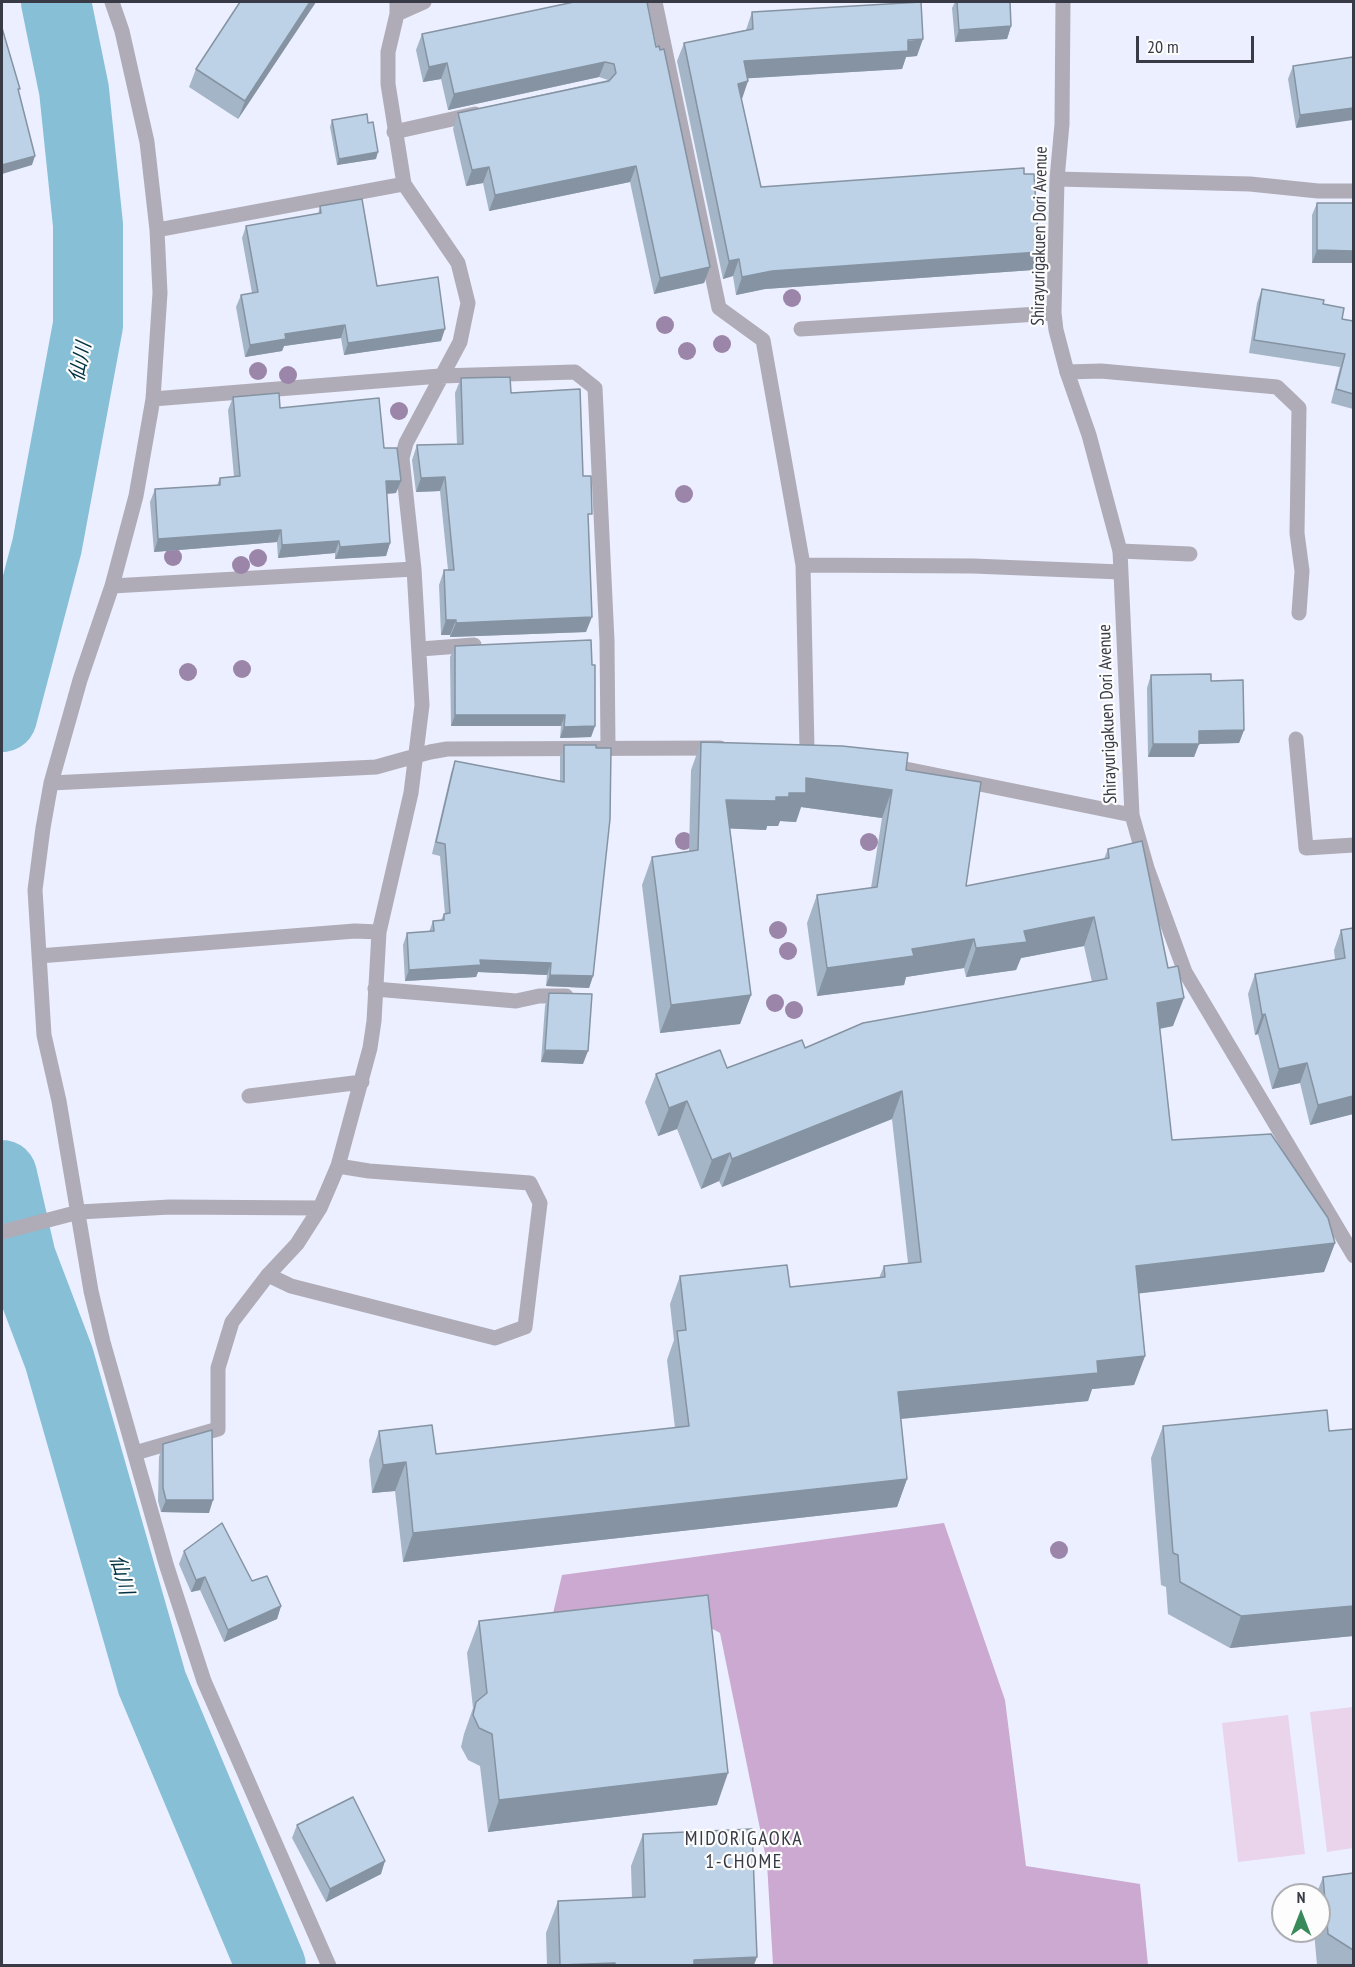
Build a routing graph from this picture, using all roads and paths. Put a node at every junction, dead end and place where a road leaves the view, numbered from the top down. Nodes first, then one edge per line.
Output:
1 (112, 2) edge
2 (424, 2) edge
3 (655, 2) edge
4 (1063, 2) edge
5 (398, 8) edge
6 (486, 112) edge
7 (394, 132) junction
8 (1057, 179) junction
9 (404, 184) junction
10 (1353, 191) edge
11 (157, 230) junction
12 (1054, 313) junction
13 (801, 329) dead end
14 (1067, 372) junction
15 (440, 376) junction
16 (153, 399) junction
17 (1120, 551) junction
18 (1190, 554) dead end
19 (803, 565) junction
20 (414, 569) junction
21 (1121, 572) junction
22 (112, 586) junction
23 (1299, 613) dead end
24 (492, 645) edge
25 (420, 649) junction
26 (1296, 739) dead end
27 (608, 747) junction
28 (737, 749) edge
29 (807, 750) edge
30 (417, 756) junction
31 (877, 764) edge
32 (51, 783) junction
33 (1132, 815) junction
34 (1353, 844) edge
35 (379, 932) junction
36 (39, 956) junction
37 (375, 989) junction
38 (578, 996) edge
39 (362, 1082) junction
40 (249, 1096) dead end
41 (338, 1166) junction
42 (320, 1208) junction
43 (79, 1212) junction
44 (2, 1232) edge
45 (1353, 1257) edge
46 (268, 1275) junction
47 (135, 1453) junction
48 (329, 1965) edge

1 - 11 street
2 - 5 street
3 - 19 street
4 - 8 street, Shirayurigakuen Dori Avenue
5 - 7 street
6 - 7 street
7 - 9 street
8 - 10 street
8 - 12 street, Shirayurigakuen Dori Avenue
9 - 11 street
9 - 15 street
11 - 16 street
12 - 13 street
12 - 14 street, Shirayurigakuen Dori Avenue
14 - 17 street, Shirayurigakuen Dori Avenue
14 - 23 street
15 - 16 street
15 - 20 street
15 - 27 street
16 - 22 street
17 - 18 street
17 - 21 street, Shirayurigakuen Dori Avenue
19 - 21 street
19 - 29 street
20 - 22 street
20 - 25 street
21 - 33 street, Shirayurigakuen Dori Avenue
22 - 32 street
24 - 25 street
25 - 30 street
26 - 34 street
27 - 28 street
27 - 30 street
30 - 32 street
30 - 35 street
31 - 33 street
32 - 36 street
33 - 45 street, Shirayurigakuen Dori Avenue
35 - 36 street
35 - 37 street
36 - 43 street
37 - 38 street
37 - 39 street
39 - 40 street
39 - 41 street
41 - 42 street
41 - 46 street
42 - 43 street
42 - 46 street
43 - 44 street
43 - 47 street
46 - 47 street
47 - 48 street

